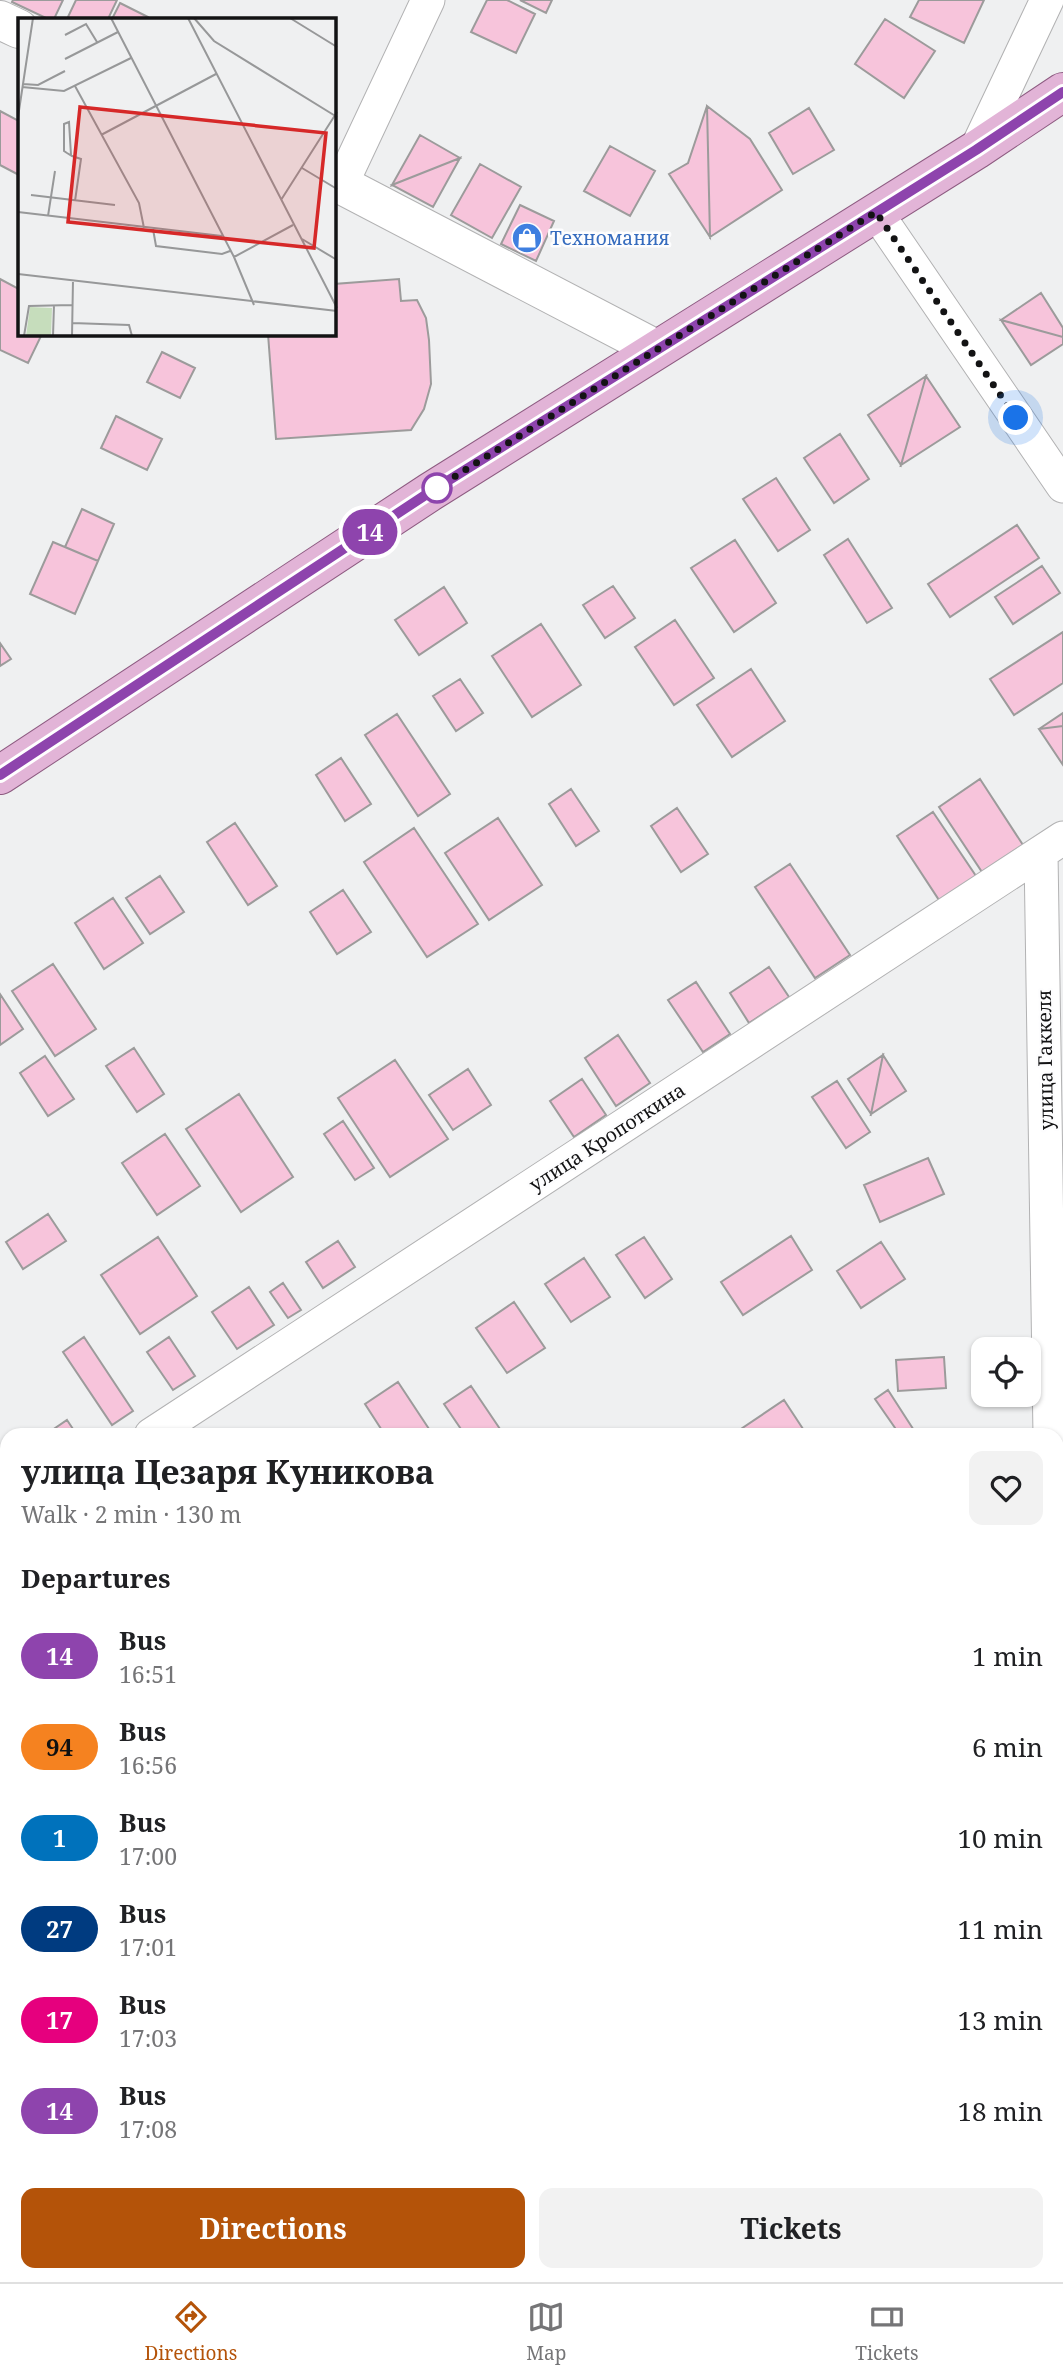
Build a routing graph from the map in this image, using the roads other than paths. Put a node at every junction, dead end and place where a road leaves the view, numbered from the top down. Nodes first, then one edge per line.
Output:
1 (428, 0) edge
2 (1047, 0) edge
3 (0, 20) edge
4 (18, 29) edge
5 (1063, 92) edge
6 (976, 150) junction
7 (338, 183) edge
8 (876, 212) junction
9 (656, 349) junction
10 (1063, 486) edge
11 (0, 775) edge
12 (1052, 845) edge
13 (162, 1428) edge
14 (1050, 1428) edge

1 - 7 street
2 - 6 street
3 - 4 street
5 - 6 main road
6 - 8 main road
7 - 9 street
8 - 9 main road
8 - 10 street
9 - 11 main road
12 - 13 street, улица Кропоткина
12 - 14 street, улица Гаккеля

